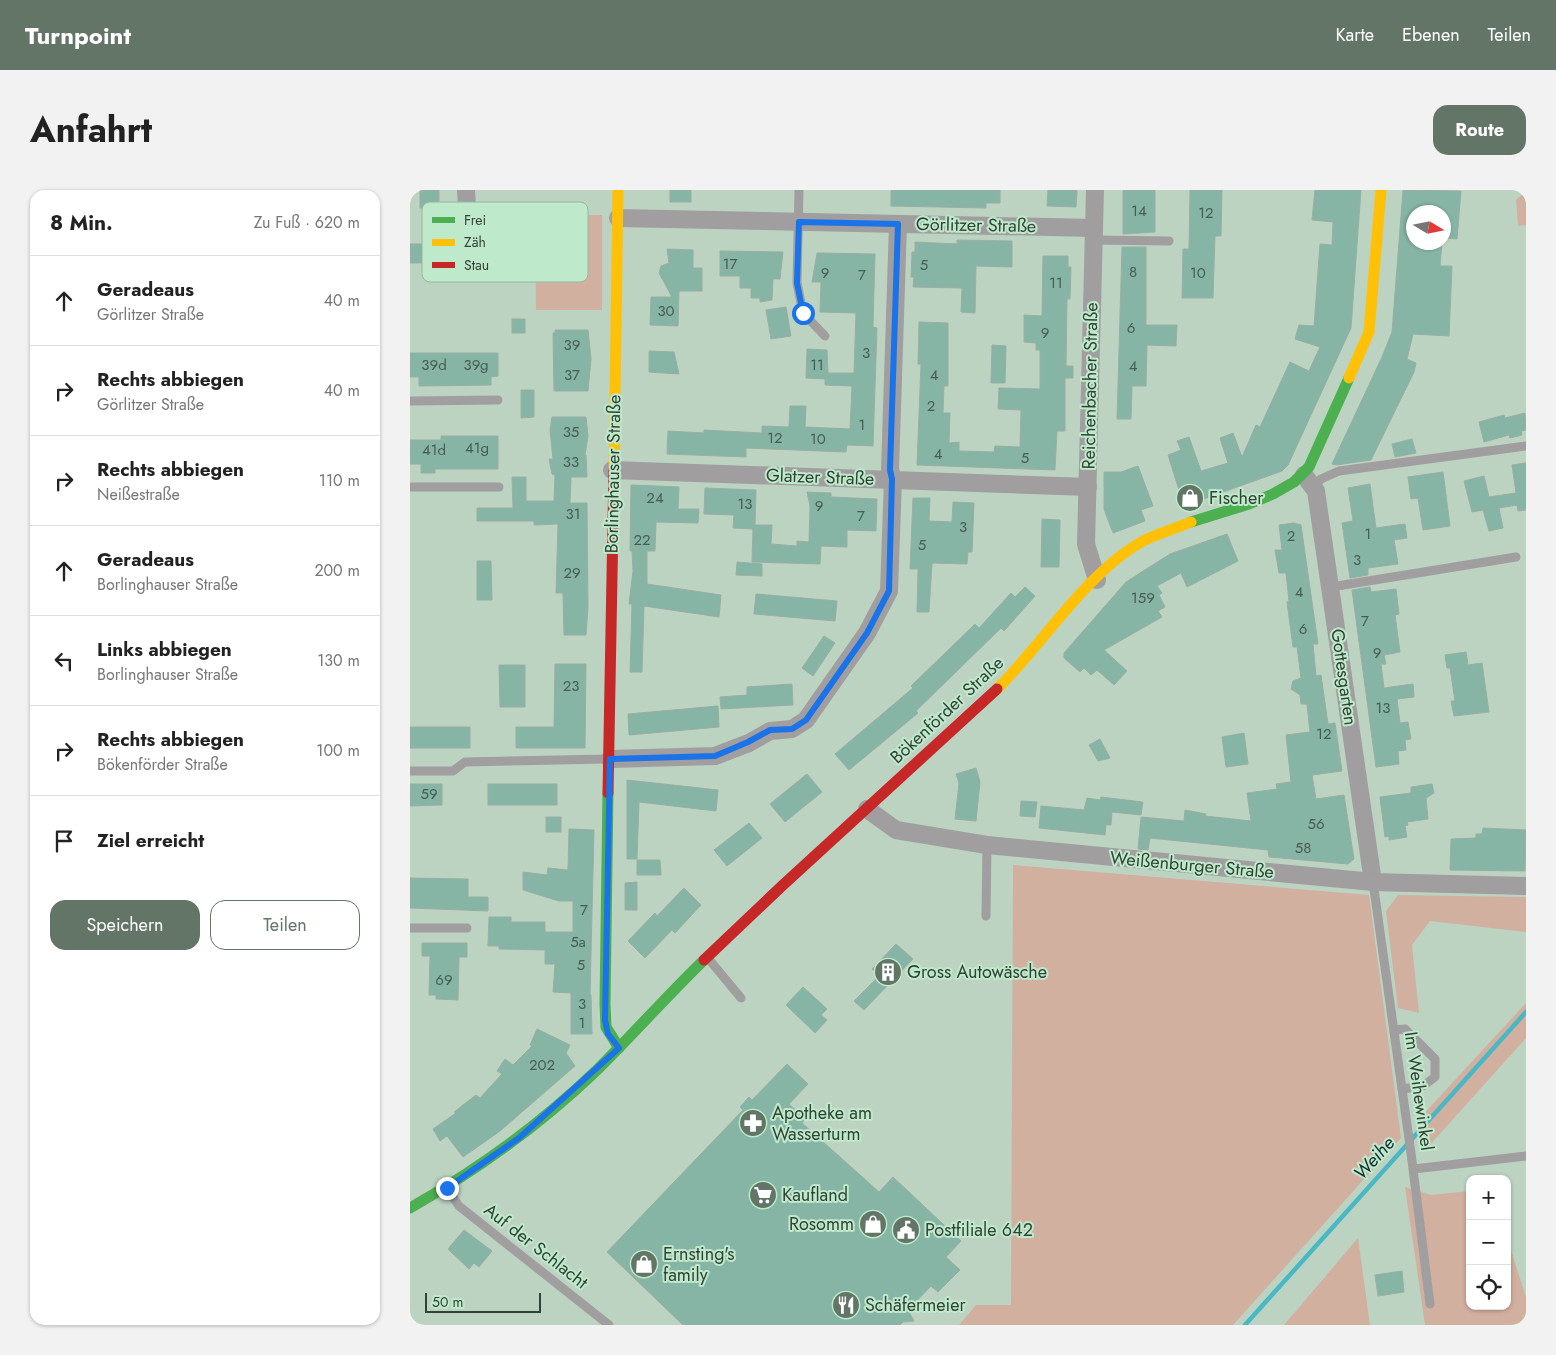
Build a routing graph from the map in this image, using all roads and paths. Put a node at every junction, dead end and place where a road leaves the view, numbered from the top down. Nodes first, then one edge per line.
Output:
1 (618, 190) edge
2 (799, 190) edge
3 (1094, 190) edge
4 (1381, 190) edge
5 (618, 218) junction
6 (799, 222) junction
7 (898, 224) junction
8 (1094, 234) junction
9 (1169, 241) dead end
10 (825, 336) dead end
11 (410, 400) edge
12 (498, 400) dead end
13 (1526, 446) edge
14 (612, 470) junction
15 (892, 479) junction
16 (1308, 481) junction
17 (410, 487) edge
18 (499, 487) dead end
19 (1088, 487) junction
20 (1516, 557) dead end
21 (1097, 580) junction
22 (1331, 587) junction
23 (610, 759) junction
24 (410, 771) edge
25 (867, 809) junction
26 (987, 845) junction
27 (1373, 882) junction
28 (1526, 886) edge
29 (986, 916) dead end
30 (410, 928) edge
31 (467, 928) dead end
32 (706, 957) junction
33 (742, 998) dead end
34 (1394, 1030) junction
35 (619, 1048) junction
36 (1402, 1089) junction
37 (1526, 1156) edge
38 (1414, 1170) junction
39 (447, 1188) junction
40 (410, 1208) edge
41 (1430, 1304) dead end
42 (609, 1325) edge

1 - 5 street, Borlinghauser Straße
2 - 6 lane
3 - 8 street, Reichenbacher Straße
4 - 16 street, Bökenförder Straße
5 - 6 street, Görlitzer Straße
5 - 14 street, Borlinghauser Straße
6 - 7 street, Görlitzer Straße
6 - 10 lane
7 - 8 street, Görlitzer Straße
7 - 15 street
8 - 9 lane
8 - 19 street, Reichenbacher Straße
11 - 12 lane
13 - 16 lane
14 - 15 street, Glatzer Straße
14 - 23 street, Borlinghauser Straße
15 - 19 street, Glatzer Straße
15 - 23 street
16 - 21 street, Bökenförder Straße
16 - 22 street, Gottesgarten
17 - 18 lane
19 - 21 street, Reichenbacher Straße
20 - 22 lane
21 - 25 street, Bökenförder Straße
22 - 27 street, Gottesgarten
23 - 24 lane
23 - 35 street, Borlinghauser Straße
25 - 26 street, Weißenburger Straße
25 - 32 street, Bökenförder Straße
26 - 27 street, Weißenburger Straße
26 - 29 lane
27 - 28 street, Weißenburger Straße
27 - 34 lane, Im Weihewinkel
30 - 31 lane
32 - 33 lane
32 - 35 street, Bökenförder Straße
34 - 36 lane, Im Weihewinkel
34 - 36 lane
35 - 39 street, Bökenförder Straße
36 - 38 lane, Im Weihewinkel
37 - 38 lane
38 - 41 lane, Im Weihewinkel
39 - 40 street, Bökenförder Straße
39 - 42 lane, Auf der Schlacht

